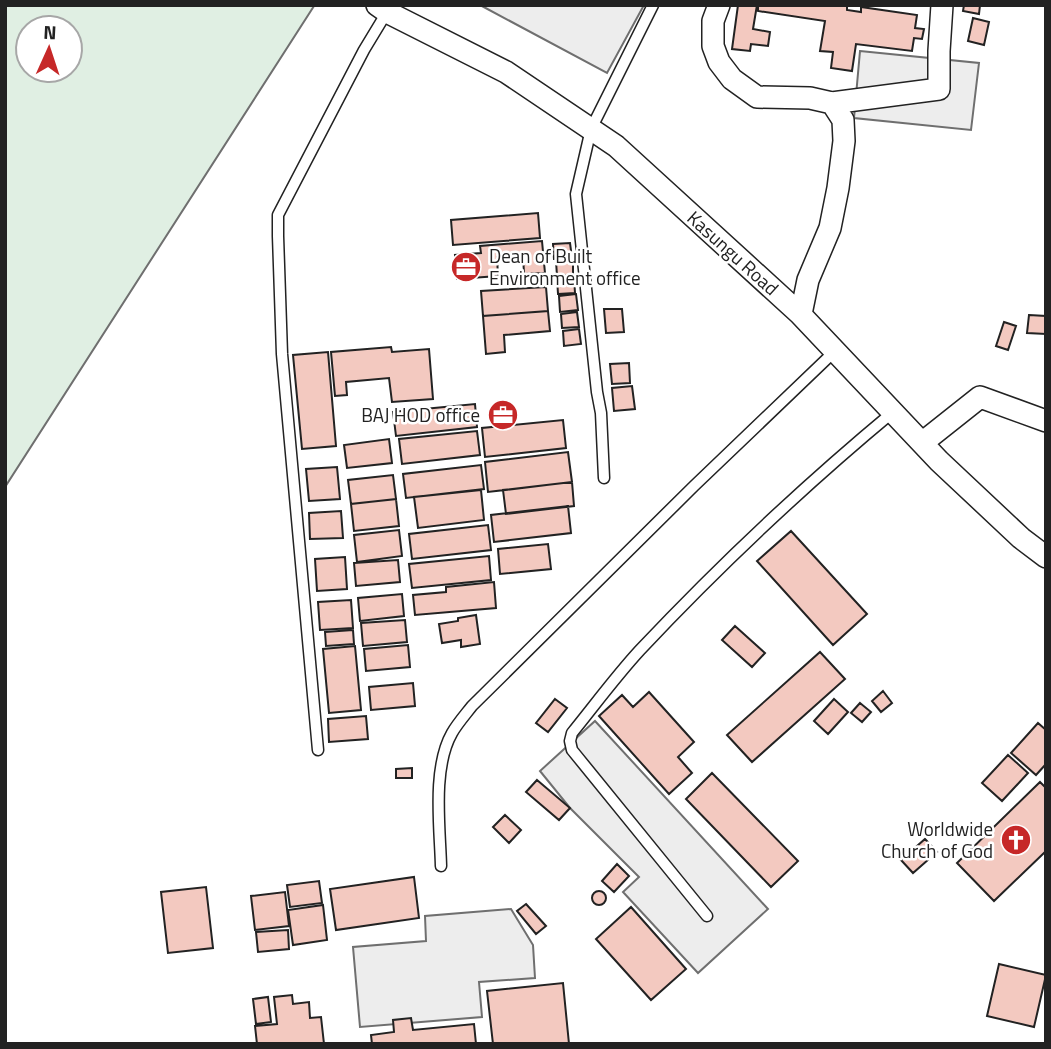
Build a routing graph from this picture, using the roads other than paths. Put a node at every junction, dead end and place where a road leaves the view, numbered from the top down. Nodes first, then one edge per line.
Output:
1 (653, 5) edge
2 (719, 5) edge
3 (942, 5) edge
4 (382, 9) edge
5 (832, 103) junction
6 (592, 129) junction
7 (801, 314) junction
8 (835, 351) junction
9 (892, 412) junction
10 (1046, 421) edge
11 (922, 443) junction
12 (604, 478) dead end
13 (1046, 557) edge
14 (318, 750) dead end
15 (441, 866) dead end
16 (706, 916) dead end

1 - 6 lane
2 - 5 street
3 - 5 street
4 - 6 street, Kasungu Road
4 - 14 lane
5 - 7 street
6 - 7 street, Kasungu Road
6 - 12 lane
7 - 8 street, Kasungu Road
8 - 9 street, Kasungu Road
8 - 15 lane
9 - 11 street, Kasungu Road
9 - 16 lane
10 - 11 street
11 - 13 street, Kasungu Road

